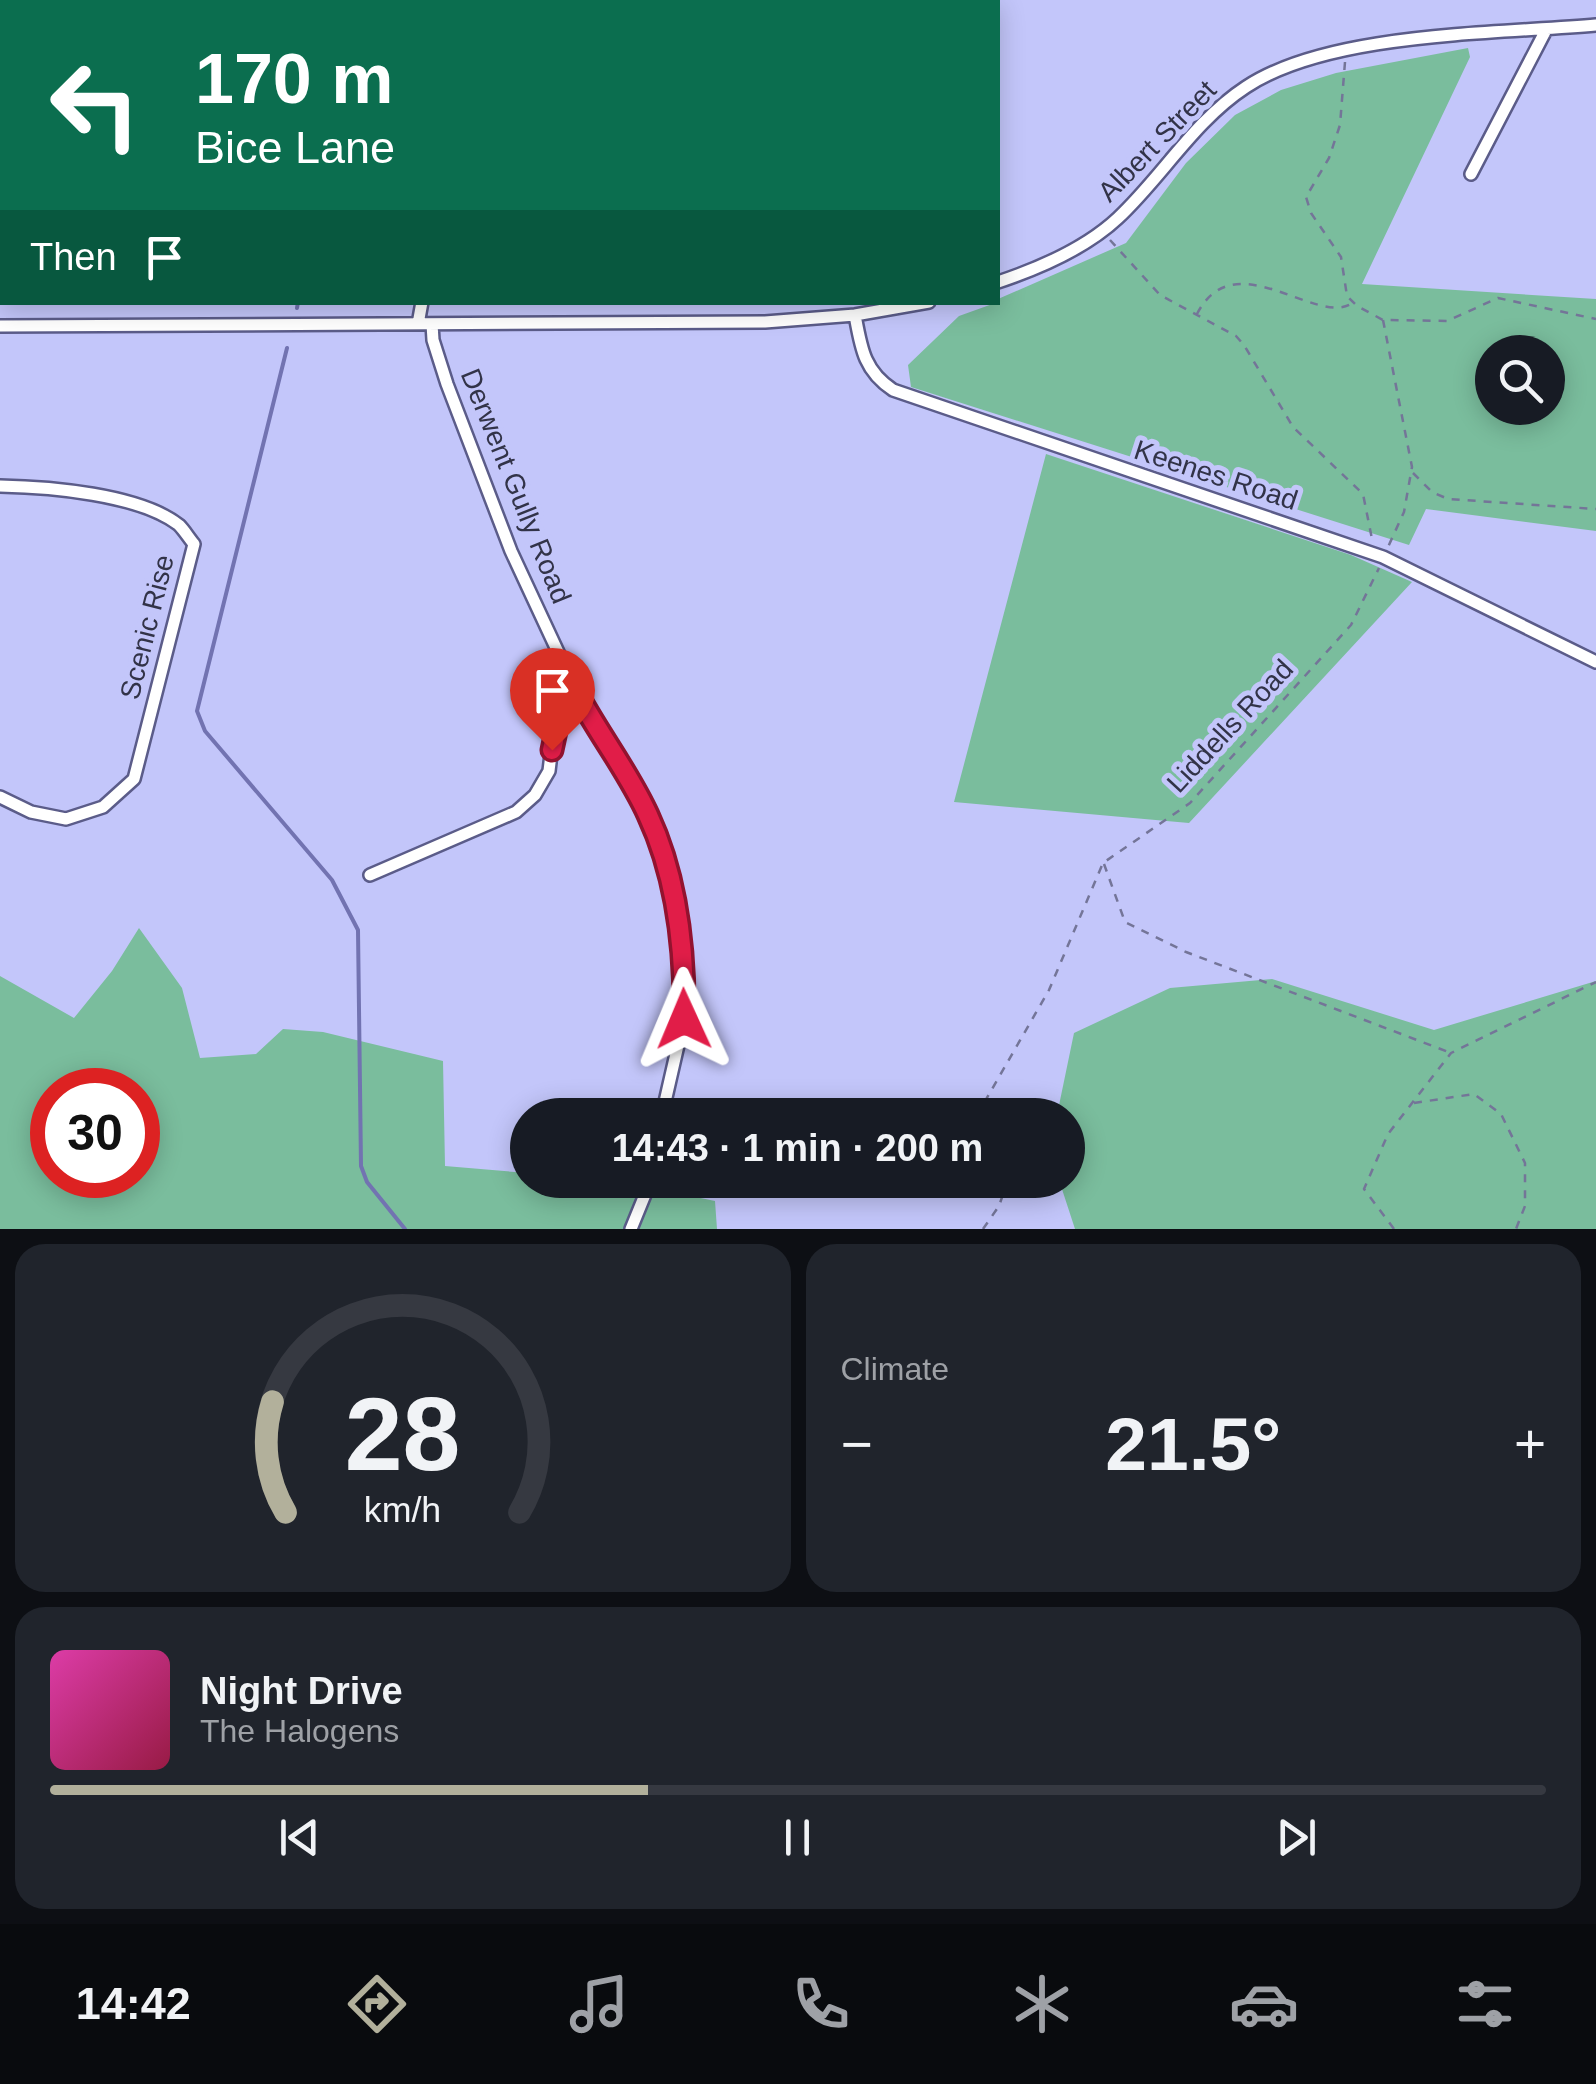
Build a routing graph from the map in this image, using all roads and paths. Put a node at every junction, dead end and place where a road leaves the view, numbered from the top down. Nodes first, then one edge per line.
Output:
1 (1596, 25) edge
2 (1546, 30) junction
3 (1345, 50) junction
4 (1471, 174) dead end
5 (1103, 231) junction
6 (1000, 281) edge
7 (1353, 303) junction
8 (422, 305) edge
9 (912, 305) edge
10 (856, 315) junction
11 (1196, 315) junction
12 (1596, 319) edge
13 (1383, 320) junction
14 (425, 324) junction
15 (0, 326) edge
16 (1412, 472) junction
17 (0, 486) edge
18 (1596, 509) edge
19 (1379, 555) junction
20 (1596, 662) edge
21 (578, 695) junction
22 (0, 797) edge
23 (1103, 862) junction
24 (370, 875) dead end
25 (1596, 982) edge
26 (1451, 1053) junction
27 (666, 1098) edge
28 (986, 1098) edge
29 (1413, 1103) junction
30 (644, 1198) edge
31 (1002, 1198) edge
32 (631, 1229) edge
33 (983, 1229) edge
34 (1394, 1229) edge
35 (1516, 1229) edge

1 - 2 street, Albert Street
2 - 3 street, Albert Street
2 - 4 street
3 - 5 street, Albert Street
3 - 7 path
5 - 6 street, Albert Street
5 - 11 path
7 - 11 path
7 - 13 path
8 - 14 street
9 - 10 street
10 - 14 street
10 - 19 street, Keenes Road
11 - 19 path
12 - 13 path
13 - 16 path
14 - 15 street
14 - 21 street, Derwent Gully Road
16 - 18 path
16 - 19 path, Liddells Road
17 - 22 street, Scenic Rise
19 - 20 street, Keenes Road
19 - 23 path, Liddells Road
21 - 24 street
21 - 27 street, Derwent Gully Road
23 - 26 path
23 - 28 path
25 - 26 path
26 - 29 path
29 - 34 path
29 - 35 path
30 - 32 street
31 - 33 path

